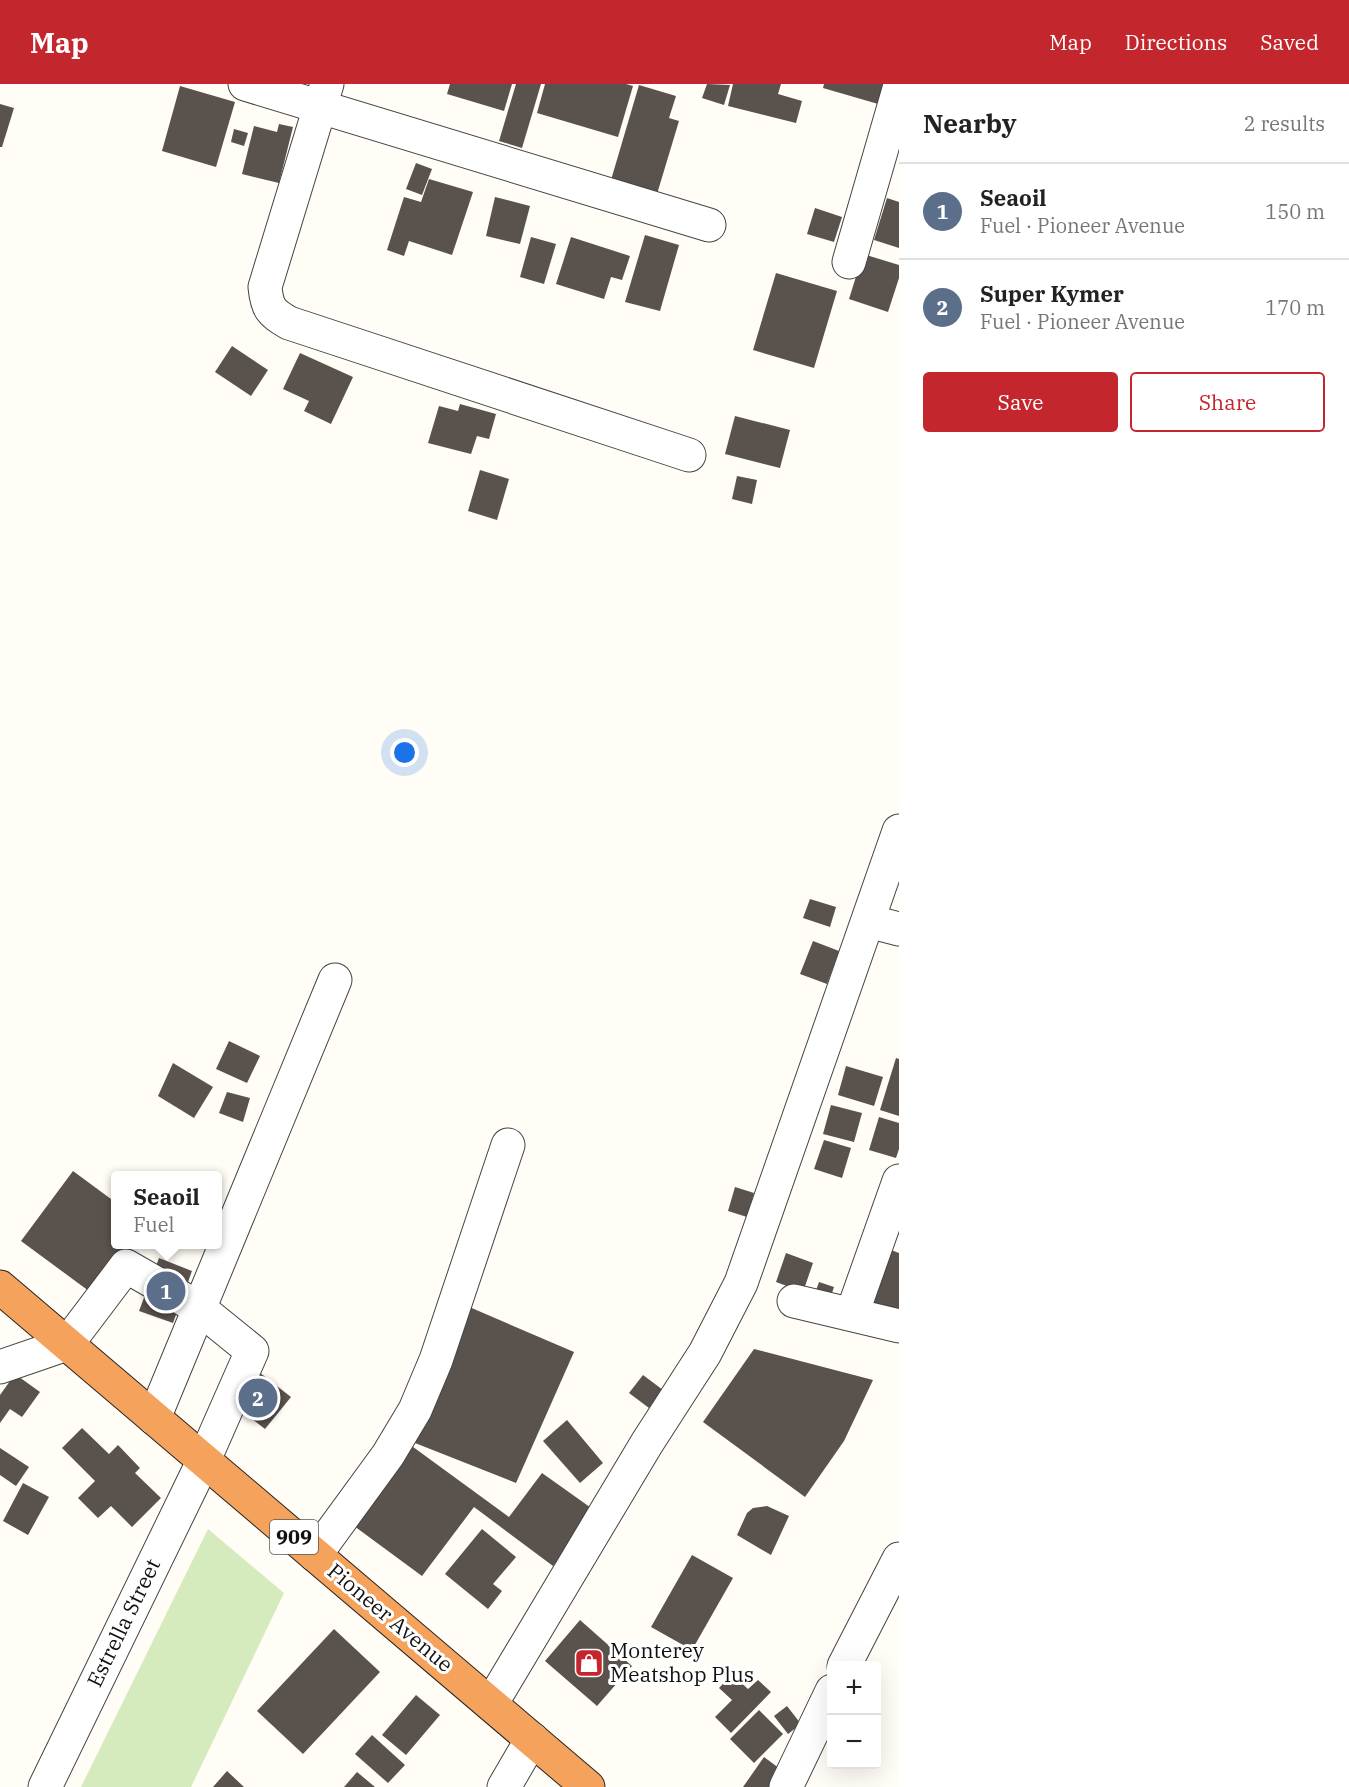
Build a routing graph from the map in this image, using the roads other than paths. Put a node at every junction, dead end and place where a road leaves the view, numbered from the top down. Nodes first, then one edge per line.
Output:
1 (245, 84) edge
2 (899, 90) edge
3 (323, 95) edge
4 (886, 180) edge
5 (709, 225) dead end
6 (849, 262) dead end
7 (689, 455) dead end
8 (899, 831) edge
9 (868, 921) junction
10 (899, 929) edge
11 (335, 980) dead end
12 (508, 1146) dead end
13 (899, 1181) edge
14 (0, 1287) edge
15 (794, 1301) dead end
16 (199, 1308) junction
17 (852, 1314) junction
18 (899, 1326) edge
19 (67, 1344) junction
20 (0, 1368) edge
21 (154, 1418) junction
22 (204, 1460) junction
23 (315, 1555) junction
24 (899, 1559) edge
25 (846, 1661) edge
26 (827, 1700) edge
27 (490, 1704) junction
28 (532, 1738) junction
29 (45, 1787) edge
30 (504, 1787) edge
31 (588, 1787) edge
32 (786, 1787) edge

1 - 3 street
2 - 4 street
3 - 5 street
3 - 7 street
4 - 6 street
8 - 9 street
9 - 10 street
9 - 27 street
11 - 16 street
12 - 23 street
13 - 17 street
14 - 19 highway, Pioneer Avenue / 909
15 - 17 street
16 - 19 street
16 - 21 street
16 - 22 street, Estrella Street
17 - 18 street
19 - 20 street
19 - 21 highway, Pioneer Avenue / 909
21 - 22 highway, Pioneer Avenue / 909
22 - 23 highway, Pioneer Avenue / 909
22 - 29 street, Estrella Street
23 - 27 highway, Pioneer Avenue / 909
24 - 25 street
26 - 32 street
27 - 28 highway, Pioneer Avenue / 909
28 - 30 street
28 - 31 highway, Pioneer Avenue / 909

